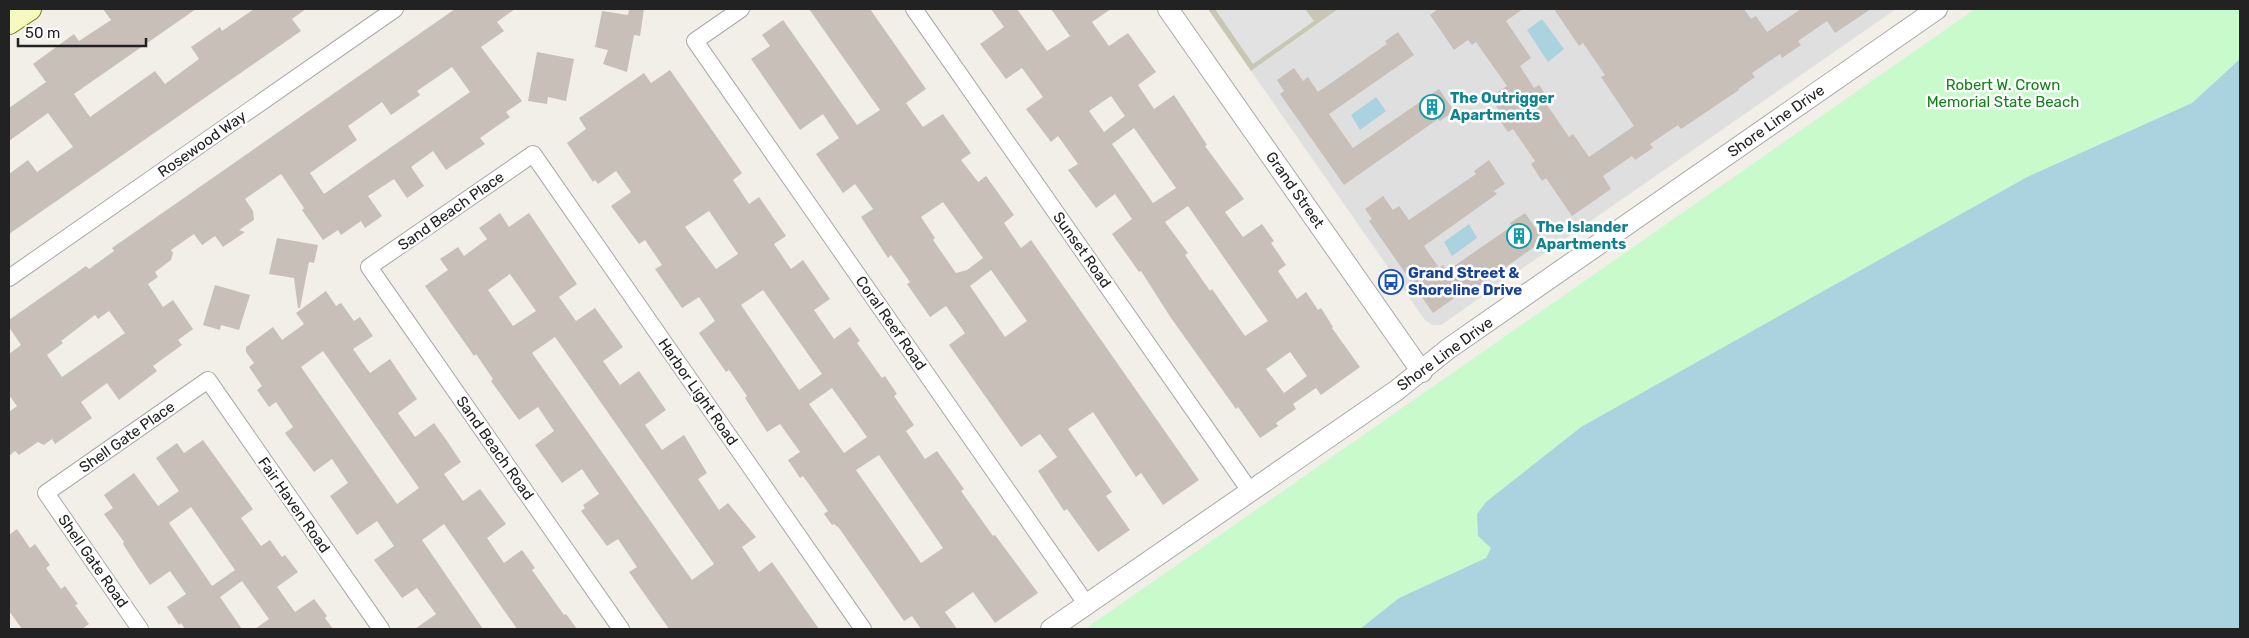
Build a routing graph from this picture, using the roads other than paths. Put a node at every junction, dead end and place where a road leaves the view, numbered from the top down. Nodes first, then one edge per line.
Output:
1 (30, 9) edge
2 (395, 9) edge
3 (741, 9) edge
4 (914, 9) edge
5 (1168, 9) edge
6 (1937, 9) edge
7 (9, 23) edge
8 (533, 154) joint
9 (369, 267) joint
10 (9, 278) edge
11 (1422, 372) junction
12 (208, 380) joint
13 (1250, 491) junction
14 (46, 493) joint
15 (1087, 604) junction
16 (140, 629) edge
17 (381, 629) edge
18 (621, 629) edge
19 (863, 629) edge
20 (1051, 629) edge

1 - 7 main road
2 - 10 street, Rosewood Way
3 - 15 street, Coral Reef Road
4 - 13 street, Sunset Road
5 - 11 street, Grand Street
6 - 11 street, Shore Line Drive
8 - 9 street, Sand Beach Place
8 - 19 street, Harbor Light Road
9 - 18 street, Sand Beach Road
11 - 13 street, Shore Line Drive
12 - 14 street, Shell Gate Place
12 - 17 street, Fair Haven Road
13 - 15 street, Shore Line Drive
14 - 16 street, Shell Gate Road
15 - 20 street, Shore Line Drive

